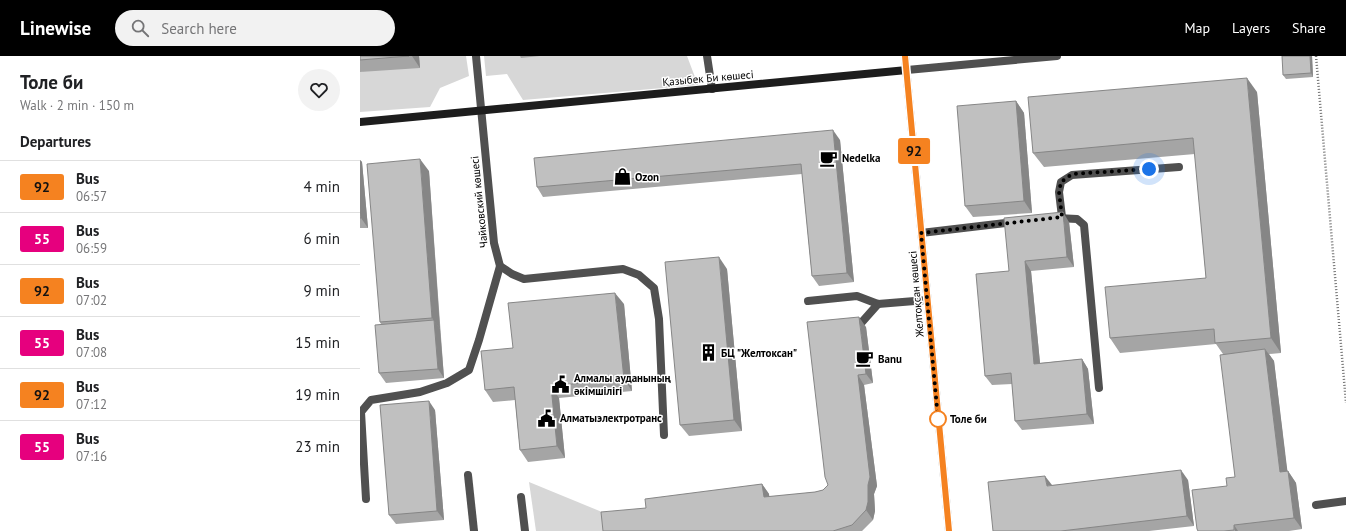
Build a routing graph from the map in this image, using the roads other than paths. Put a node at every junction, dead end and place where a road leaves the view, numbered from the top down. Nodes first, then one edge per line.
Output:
1 (476, 56) edge
2 (707, 56) edge
3 (905, 56) edge
4 (1057, 56) edge
5 (907, 70) junction
6 (712, 89) junction
7 (481, 110) junction
8 (360, 122) edge
9 (1179, 167) dead end
10 (1062, 217) junction
11 (1046, 219) edge
12 (1023, 222) edge
13 (921, 233) junction
14 (500, 266) junction
15 (928, 300) junction
16 (808, 301) dead end
17 (878, 304) junction
18 (847, 323) edge
19 (1099, 388) dead end
20 (664, 435) dead end
21 (468, 475) dead end
22 (521, 497) dead end
23 (366, 499) dead end
24 (1346, 501) edge
25 (1316, 505) dead end
26 (474, 531) edge
27 (525, 531) edge
28 (948, 531) edge

1 - 7 street, Чайковский көшесі
2 - 6 street
3 - 5 street, Желтоқсан көшесі
4 - 5 street, Қазыбек Би көшесі
5 - 6 street, Қазыбек Би көшесі
5 - 13 street, Желтоқсан көшесі
6 - 7 street, Қазыбек Би көшесі
7 - 8 street, Қазыбек Би көшесі
7 - 14 street, Чайковский көшесі
9 - 10 street
10 - 11 street
10 - 19 street
12 - 13 street
13 - 15 street, Желтоқсан көшесі
14 - 20 street
14 - 23 street
15 - 17 street
15 - 28 street, Желтоқсан көшесі
16 - 17 street
17 - 18 street
21 - 26 street
22 - 27 street
24 - 25 street

